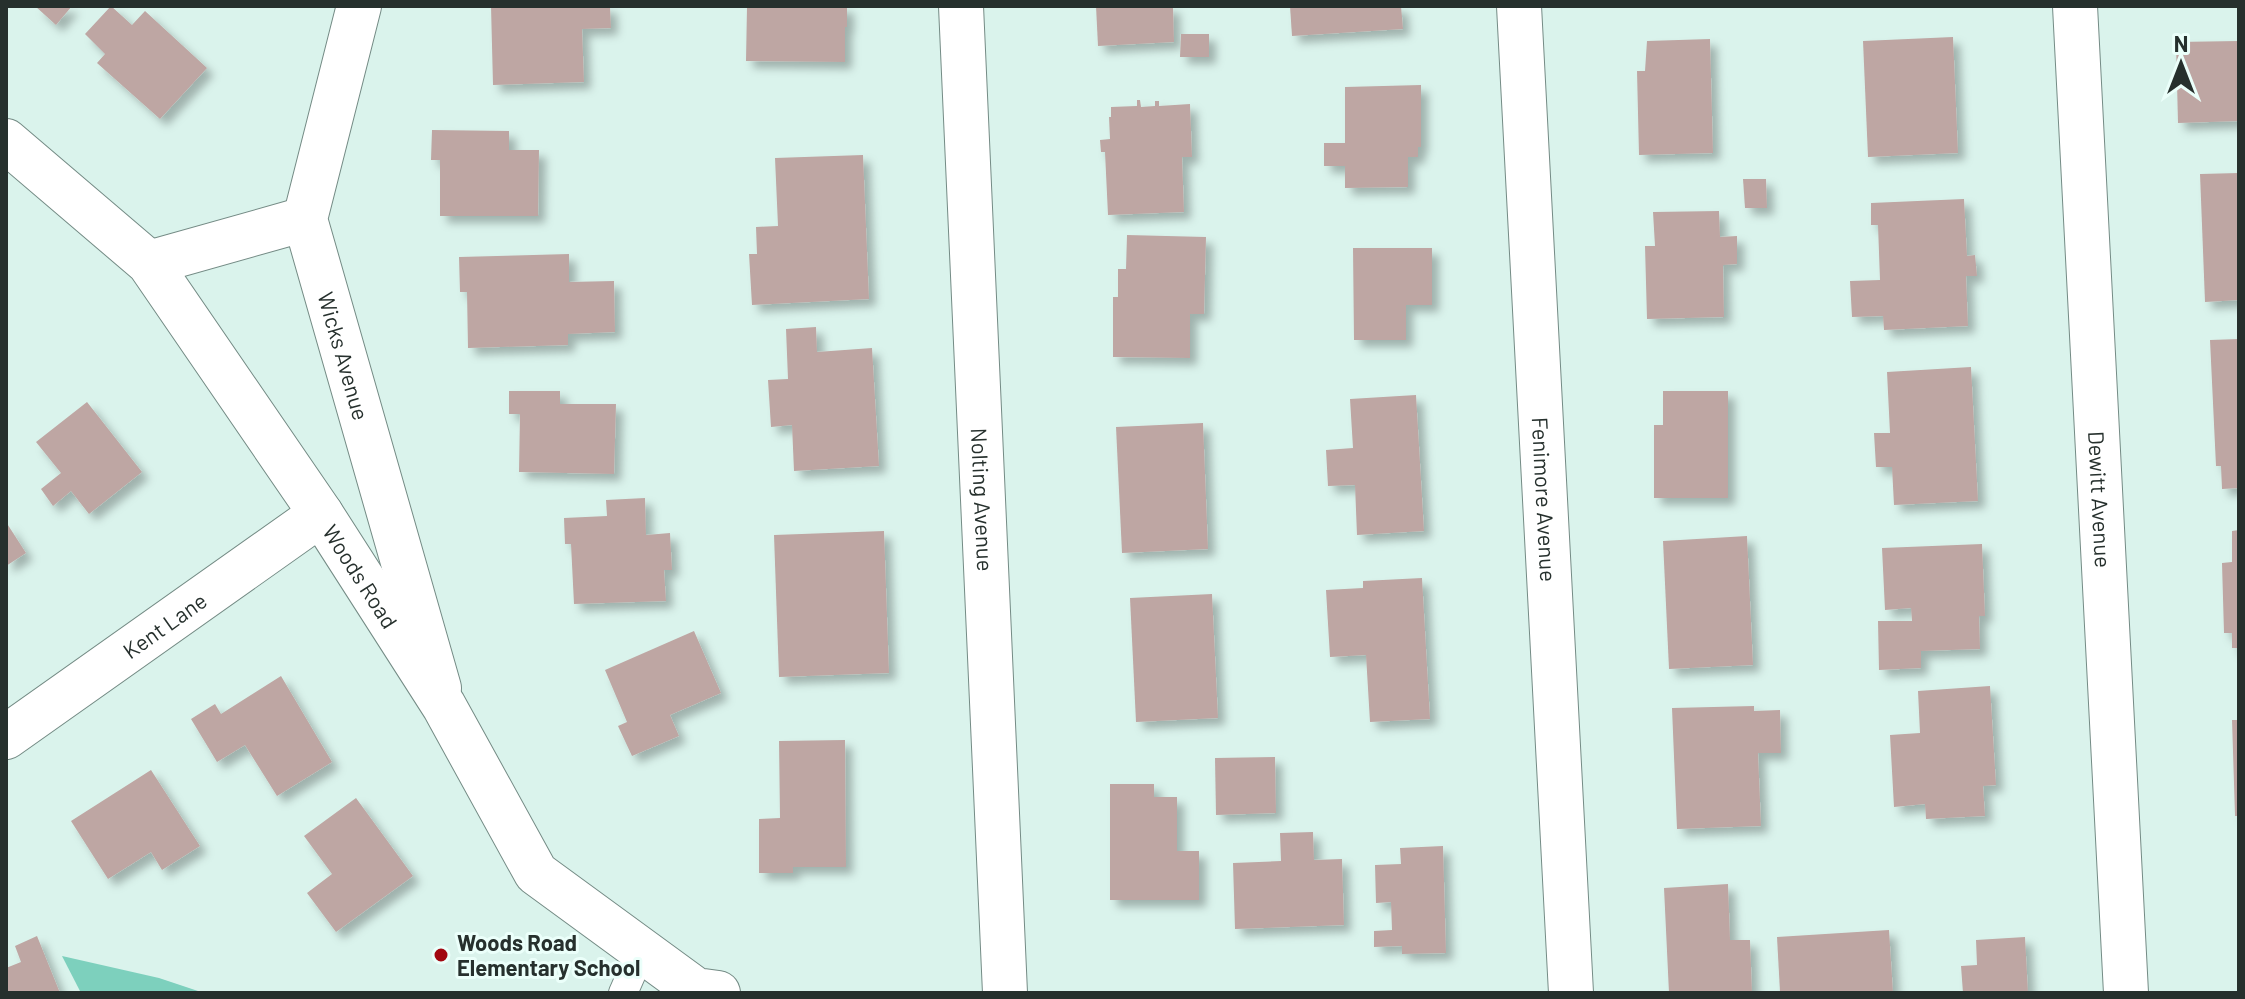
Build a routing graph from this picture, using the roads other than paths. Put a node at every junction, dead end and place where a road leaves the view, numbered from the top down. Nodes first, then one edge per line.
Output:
1 (359, 6) edge
2 (961, 6) edge
3 (1519, 6) edge
4 (2075, 6) edge
5 (6, 141) edge
6 (305, 219) junction
7 (149, 263) junction
8 (321, 514) junction
9 (444, 706) junction
10 (6, 737) edge
11 (642, 950) junction
12 (623, 993) edge
13 (718, 993) edge
14 (1005, 993) edge
15 (1571, 993) edge
16 (2126, 993) edge

1 - 6 street
2 - 14 street, Nolting Avenue
3 - 15 street, Fenimore Avenue
4 - 16 street, Dewitt Avenue
5 - 7 street, Woods Road
6 - 7 street
6 - 9 street, Wicks Avenue
7 - 8 street, Woods Road
8 - 9 street, Woods Road
8 - 10 street, Kent Lane
9 - 11 street, Woods Road
11 - 12 lane
11 - 13 street, Woods Road

